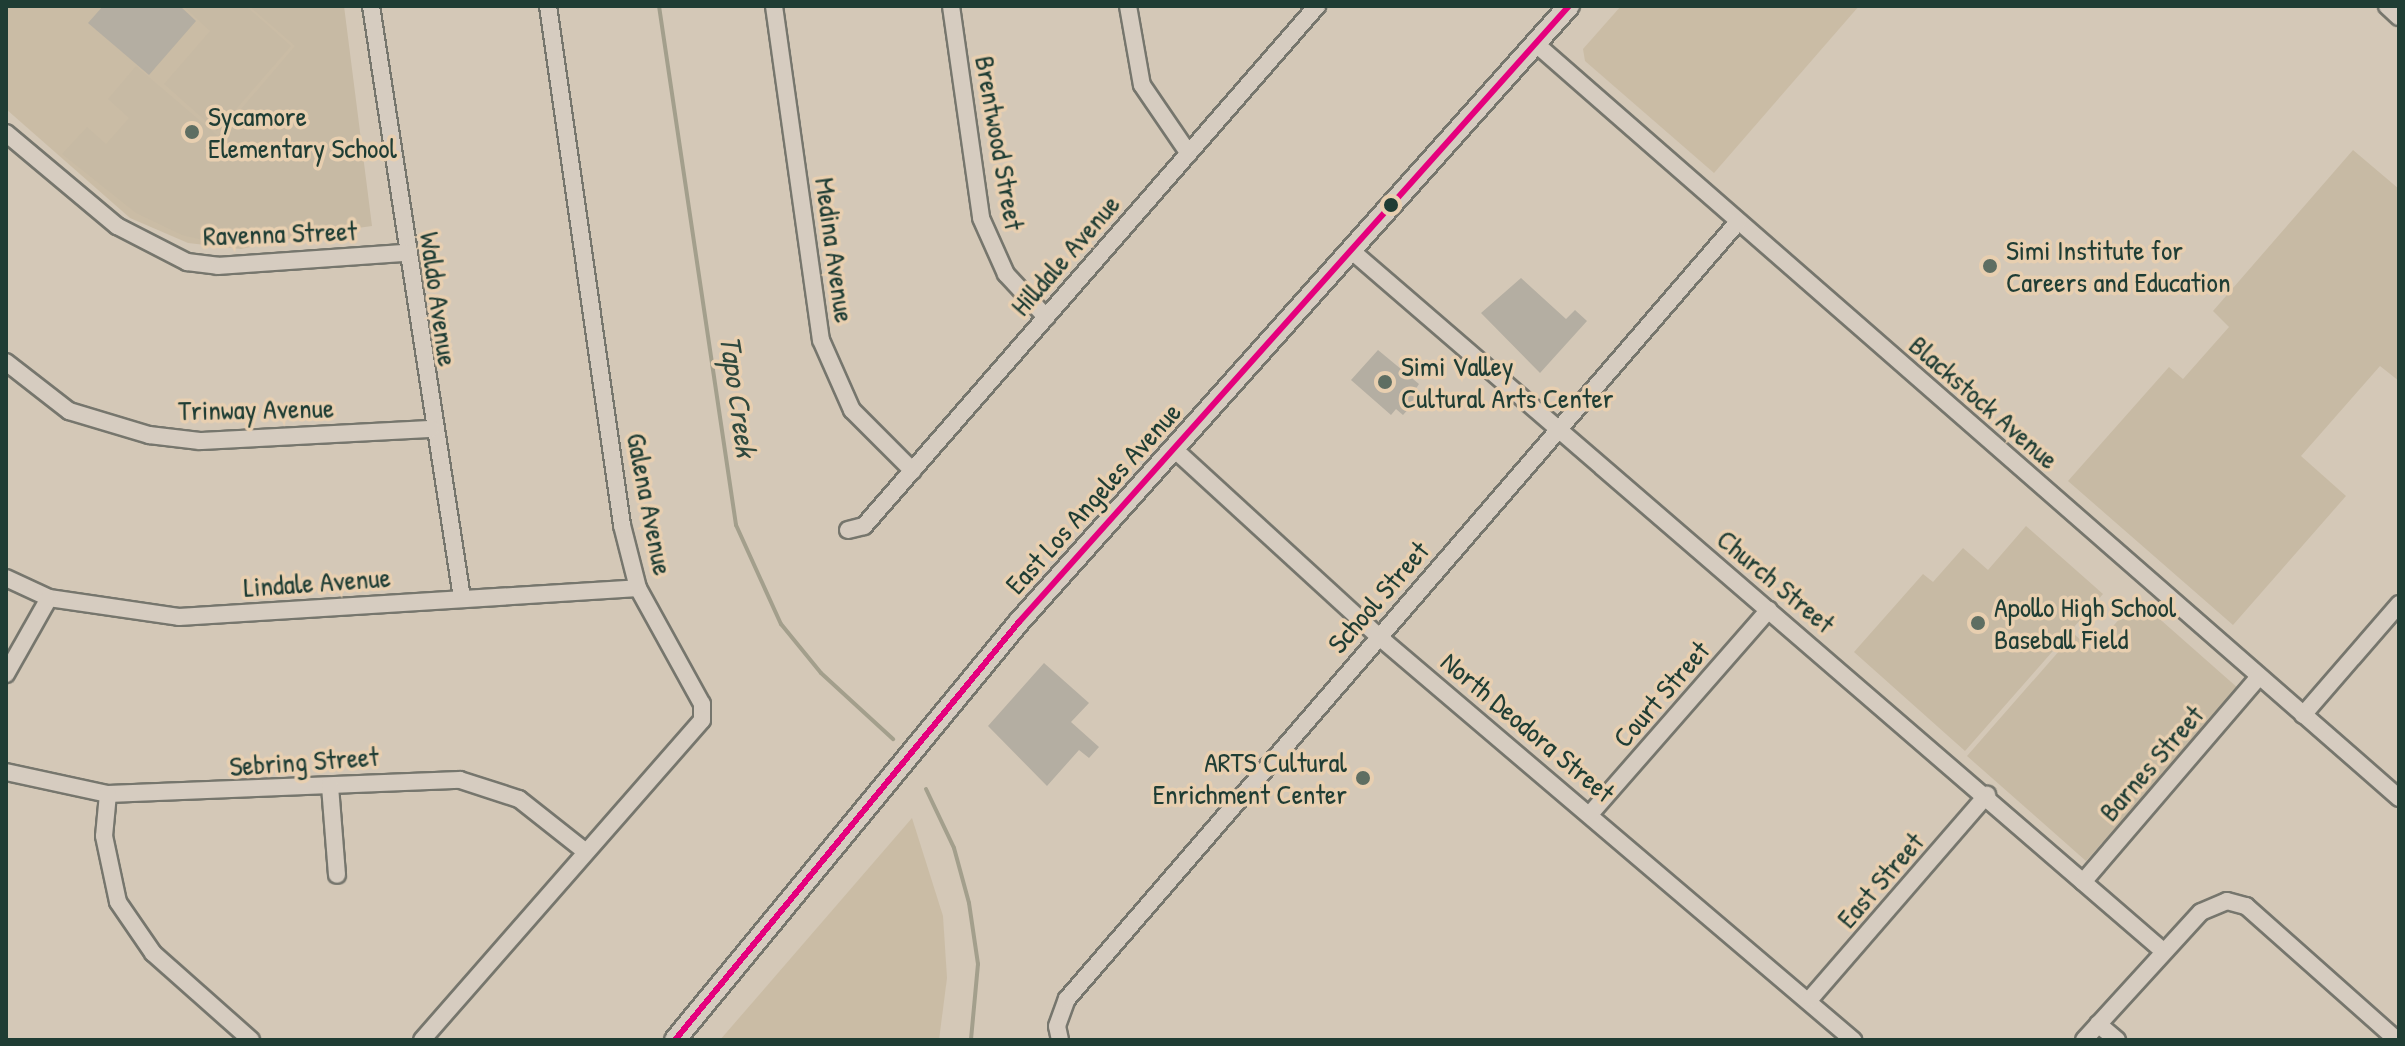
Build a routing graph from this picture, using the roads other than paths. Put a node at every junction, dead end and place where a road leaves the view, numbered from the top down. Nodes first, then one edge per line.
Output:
1 (371, 6) edge
2 (548, 6) edge
3 (774, 6) edge
4 (951, 6) edge
5 (1128, 6) edge
6 (1317, 6) edge
7 (1569, 6) edge
8 (2387, 6) edge
9 (2399, 17) edge
10 (1536, 44) junction
11 (6, 133) edge
12 (1189, 154) junction
13 (1738, 222) junction
14 (1353, 252) junction
15 (406, 253) junction
16 (1046, 317) junction
17 (6, 362) edge
18 (431, 429) junction
19 (1558, 429) junction
20 (1173, 448) junction
21 (913, 471) junction
22 (848, 530) dead end
23 (6, 578) edge
24 (638, 588) junction
25 (49, 598) junction
26 (462, 598) junction
27 (2399, 604) edge
28 (1769, 610) junction
29 (1378, 636) junction
30 (6, 674) edge
31 (2258, 678) junction
32 (2303, 715) junction
33 (6, 772) edge
34 (330, 786) junction
35 (108, 794) junction
36 (1987, 795) junction
37 (2399, 798) edge
38 (1591, 813) junction
39 (586, 852) junction
40 (337, 875) dead end
41 (2083, 882) junction
42 (2163, 951) junction
43 (1811, 998) junction
44 (2098, 1024) junction
45 (251, 1040) edge
46 (422, 1040) edge
47 (675, 1040) edge
48 (1060, 1040) edge
49 (1853, 1040) edge
50 (2084, 1040) edge
51 (2117, 1040) edge
52 (2397, 1040) edge

1 - 15 street, Waldo Avenue
2 - 24 street, Galena Avenue
3 - 21 street, Medina Avenue
4 - 16 street, Brentwood Street
5 - 12 street
6 - 12 street, Hilldale Avenue
7 - 10 main road, East Los Angeles Avenue
8 - 9 street
10 - 13 street, Blackstock Avenue
10 - 14 main road, East Los Angeles Avenue
11 - 15 street, Ravenna Street
12 - 16 street, Hilldale Avenue
13 - 19 street, School Street
13 - 31 street, Blackstock Avenue
14 - 19 street, Church Street
14 - 20 main road, East Los Angeles Avenue
15 - 18 street, Waldo Avenue
16 - 21 street, Hilldale Avenue
17 - 18 street, Trinway Avenue
18 - 26 street, Waldo Avenue
19 - 28 street, Church Street
19 - 29 street, School Street
20 - 29 street, North Deodora Street
20 - 47 main road, East Los Angeles Avenue
21 - 22 street, Hilldale Avenue
23 - 25 street, Lindale Avenue
24 - 26 street, Lindale Avenue
24 - 39 street, Galena Avenue
25 - 26 street, Lindale Avenue
25 - 30 street
27 - 32 street
28 - 36 street, Church Street
28 - 38 street, Court Street
29 - 38 street, North Deodora Street
29 - 48 street, School Street
31 - 32 street, Blackstock Avenue
31 - 41 street, Barnes Street
32 - 37 street, Blackstock Avenue
33 - 35 street, Sebring Street
34 - 35 street, Sebring Street
34 - 39 street, Sebring Street
34 - 40 street
35 - 45 street
36 - 41 street, Church Street
36 - 43 street, East Street
38 - 43 street, North Deodora Street
39 - 46 street, Galena Avenue
41 - 42 street, Church Street
42 - 44 street
42 - 52 street
43 - 49 street, North Deodora Street
44 - 50 street
44 - 51 street

